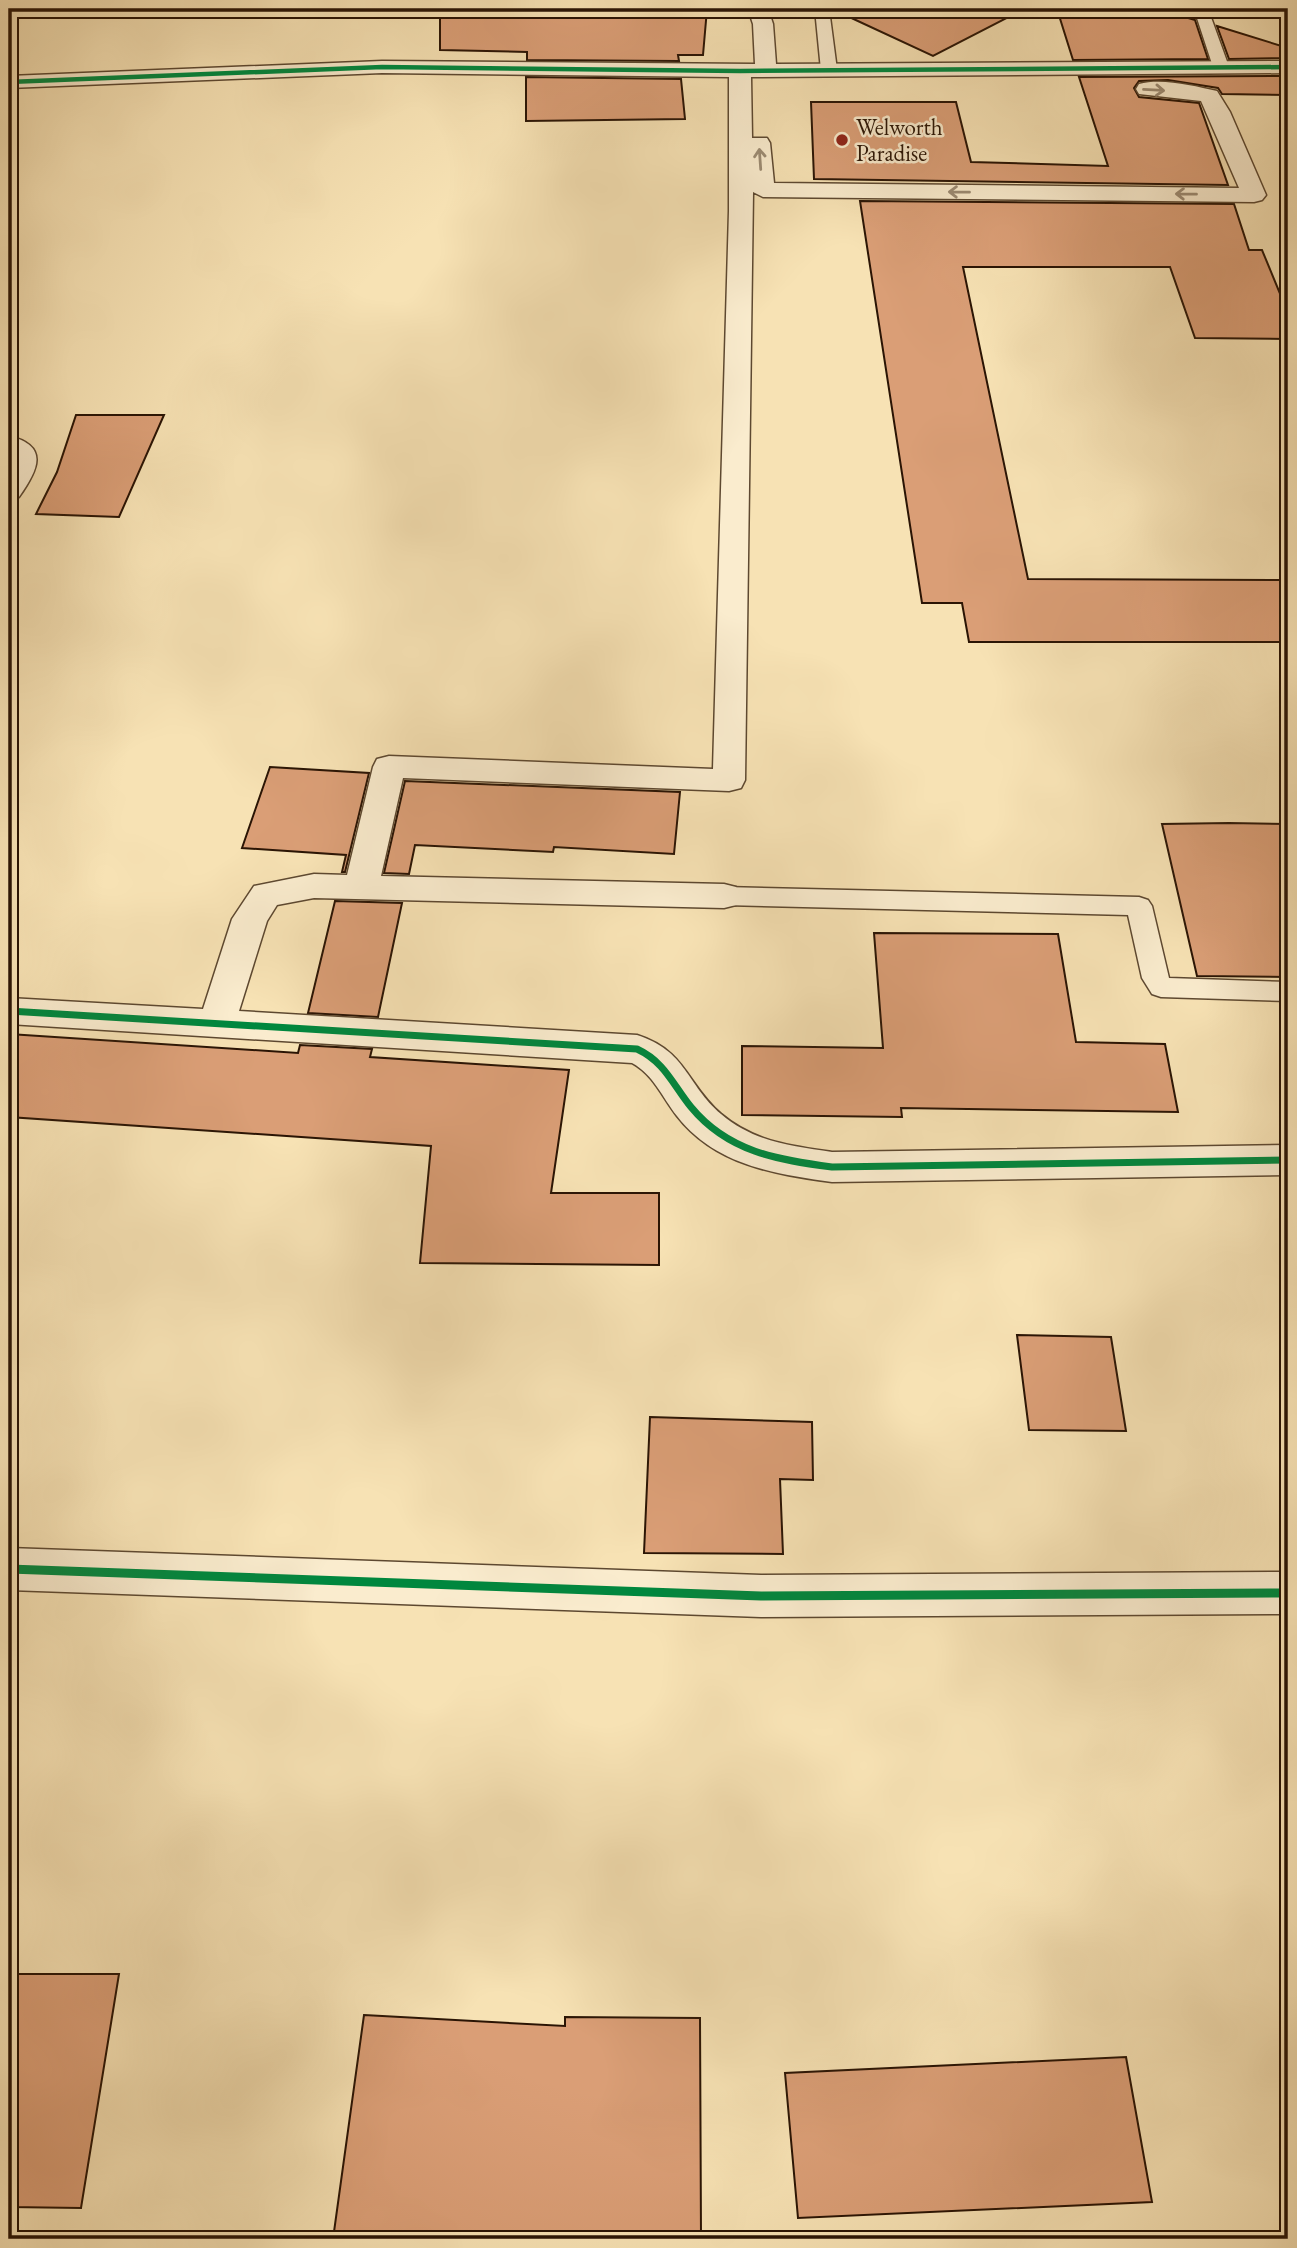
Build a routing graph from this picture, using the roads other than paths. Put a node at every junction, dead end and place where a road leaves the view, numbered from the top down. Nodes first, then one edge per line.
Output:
1 (758, 9) edge
2 (822, 9) edge
3 (1201, 9) edge
4 (1222, 67) junction
5 (1288, 67) edge
6 (1045, 68) junction
7 (925, 69) junction
8 (829, 70) junction
9 (753, 71) junction
10 (9, 82) edge
11 (9, 444) edge
12 (9, 491) edge
13 (360, 887) junction
14 (724, 896) joint
15 (1288, 992) edge
16 (9, 1011) edge
17 (217, 1023) junction
18 (1288, 1160) edge
19 (9, 1569) edge
20 (1288, 1592) edge

1 - 9 street
2 - 8 lane
3 - 4 lane
4 - 5 street
4 - 6 street
6 - 7 street
6 -> 7 street
7 - 8 street
8 - 9 street
9 - 10 street
9 - 13 street
11 - 12 street
13 - 14 street
13 - 17 street
14 - 15 lane
16 - 17 street
17 - 18 street
19 - 20 street

